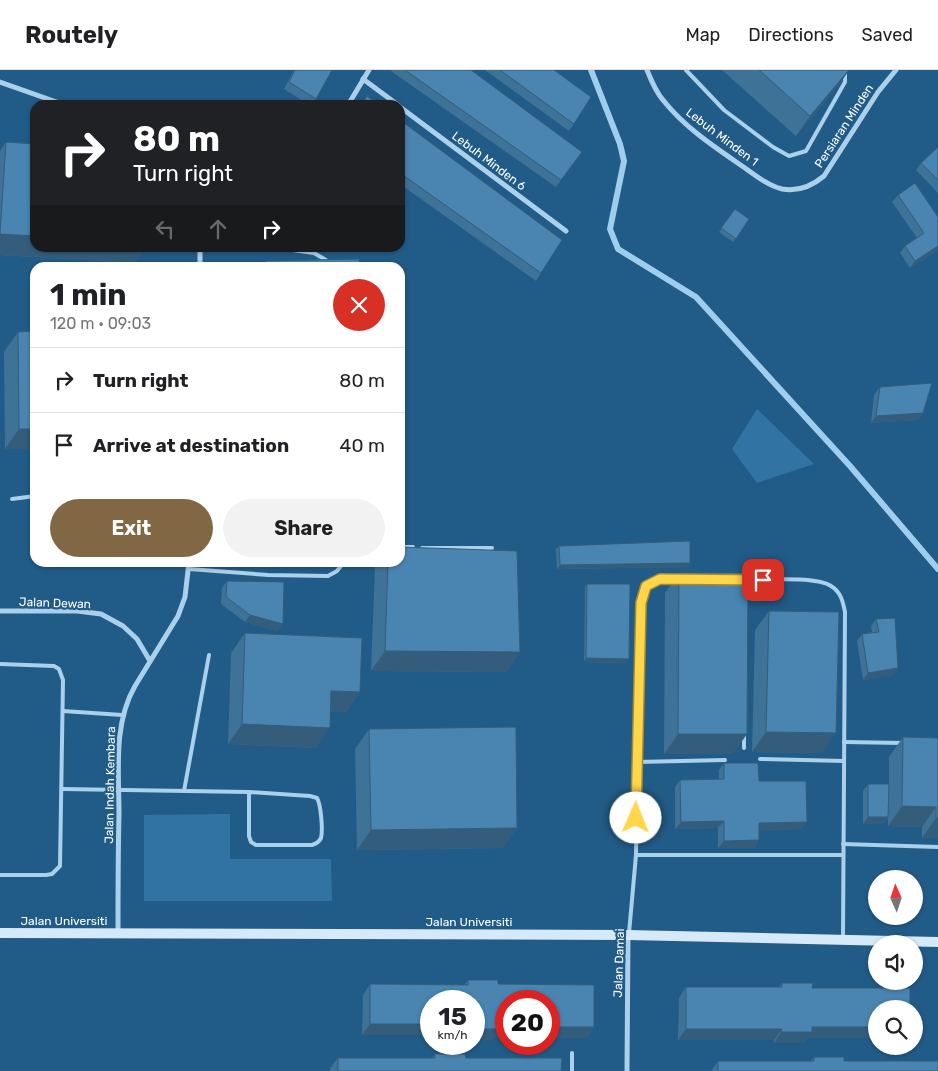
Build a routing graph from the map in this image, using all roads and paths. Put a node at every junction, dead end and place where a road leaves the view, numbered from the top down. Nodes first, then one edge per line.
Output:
1 (369, 70) edge
2 (647, 70) edge
3 (686, 70) edge
4 (845, 70) edge
5 (896, 70) edge
6 (364, 79) junction
7 (0, 82) edge
8 (51, 100) edge
9 (351, 100) edge
10 (391, 100) edge
11 (405, 110) edge
12 (805, 188) joint
13 (566, 231) dead end
14 (307, 252) edge
15 (326, 260) edge
16 (30, 497) edge
17 (12, 499) dead end
18 (405, 547) edge
19 (492, 548) edge
20 (341, 567) edge
21 (189, 570) joint
22 (688, 579) edge
23 (736, 580) edge
24 (745, 580) junction
25 (745, 590) edge
26 (0, 611) edge
27 (208, 655) dead end
28 (150, 660) junction
29 (0, 664) edge
30 (63, 711) junction
31 (122, 715) junction
32 (744, 728) edge
33 (844, 742) junction
34 (910, 743) edge
35 (744, 748) edge
36 (760, 759) dead end
37 (725, 760) edge
38 (844, 761) junction
39 (637, 762) junction
40 (62, 789) junction
41 (119, 790) junction
42 (184, 791) junction
43 (249, 792) junction
44 (843, 844) junction
45 (938, 847) edge
46 (636, 855) junction
47 (844, 855) junction
48 (0, 875) edge
49 (0, 933) edge
50 (118, 934) junction
51 (628, 935) junction
52 (843, 940) junction
53 (938, 942) edge
54 (572, 1053) dead end
55 (572, 1071) edge
56 (627, 1071) edge

1 - 6 street
2 - 12 street, Lebuh Minden 1
3 - 4 lane
5 - 12 street, Persiaran Minden
6 - 9 street
6 - 10 street, Lebuh Minden 6
7 - 8 street
11 - 13 street, Lebuh Minden 6
14 - 15 lane
16 - 17 lane
18 - 19 lane
20 - 21 lane
21 - 28 street, Jalan Indah Kembara
22 - 39 lane, Jalan Damai
23 - 24 lane
24 - 25 lane
24 - 33 lane
26 - 28 street, Jalan Dewan
27 - 42 lane
28 - 31 street, Jalan Indah Kembara
29 - 30 lane
30 - 31 lane
30 - 40 lane
31 - 41 street, Jalan Indah Kembara
32 - 35 lane
33 - 34 lane
33 - 38 lane
36 - 38 lane
37 - 39 lane
38 - 44 lane
39 - 46 lane, Jalan Damai
40 - 41 lane
40 - 48 lane
41 - 42 lane
41 - 50 street, Jalan Indah Kembara
42 - 43 lane
43 - 43 lane
44 - 45 lane
44 - 47 lane
46 - 47 lane
46 - 51 lane, Jalan Damai
47 - 52 lane
49 - 50 street, Jalan Universiti
50 - 51 street, Jalan Universiti
51 - 52 street, Jalan Universiti
51 - 56 street, Jalan Damai
52 - 53 street, Jalan Universiti
54 - 55 lane

